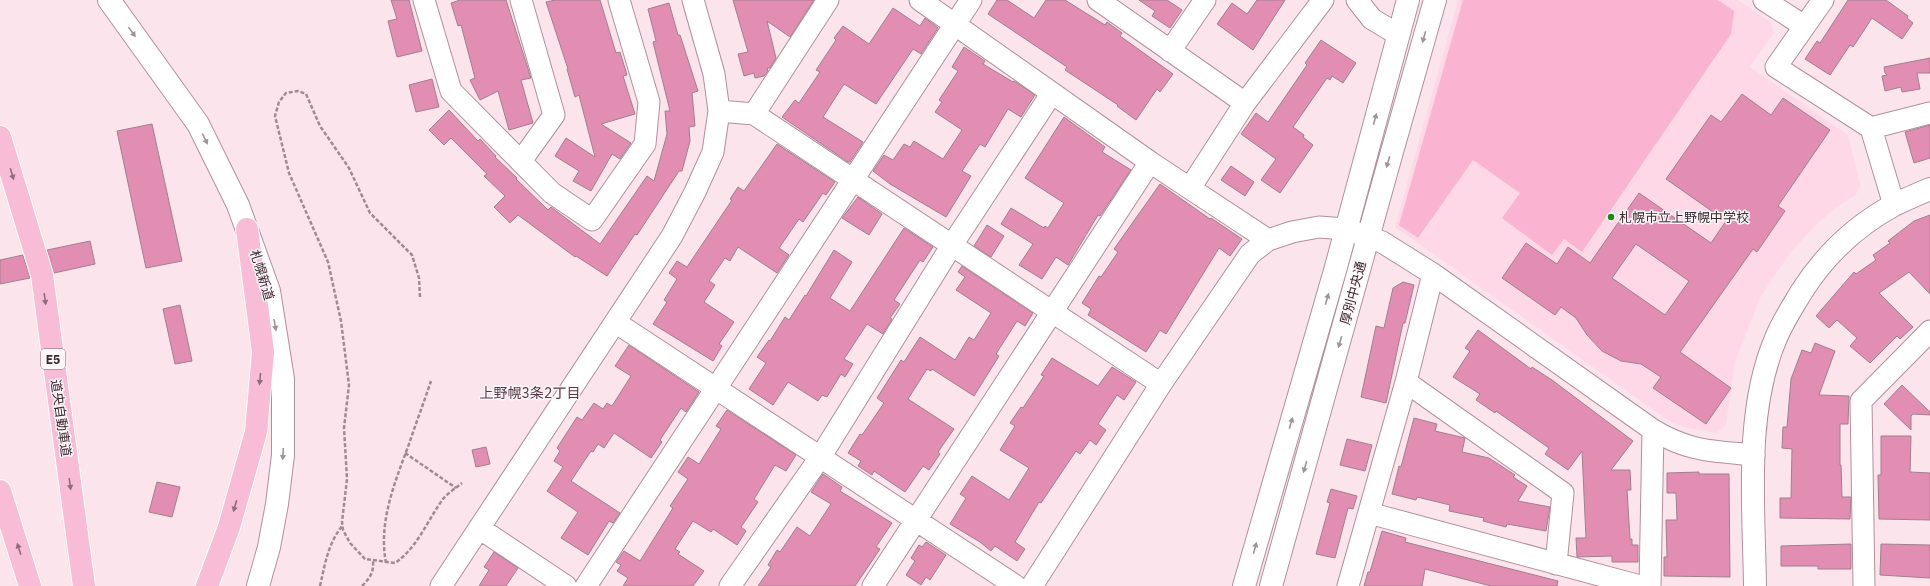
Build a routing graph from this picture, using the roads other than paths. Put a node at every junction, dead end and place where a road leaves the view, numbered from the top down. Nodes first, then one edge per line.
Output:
1 (109, 0) edge
2 (424, 0) edge
3 (521, 0) edge
4 (619, 0) edge
5 (693, 0) edge
6 (828, 0) edge
7 (920, 0) edge
8 (971, 0) edge
9 (1098, 0) edge
10 (1205, 0) edge
11 (1323, 0) edge
12 (1357, 0) edge
13 (1408, 0) edge
14 (1435, 0) edge
15 (1764, 0) edge
16 (1823, 0) edge
17 (955, 24) junction
18 (1804, 26) junction
19 (1397, 34) junction
20 (1170, 52) junction
21 (1052, 93) junction
22 (1246, 103) junction
23 (718, 111) junction
24 (1930, 113) edge
25 (754, 114) junction
26 (1871, 128) junction
27 (0, 137) edge
28 (521, 161) junction
29 (1150, 162) junction
30 (853, 179) junction
31 (1190, 188) junction
32 (1930, 189) edge
33 (1894, 205) junction
34 (247, 229) junction
35 (1346, 229) junction
36 (1369, 236) junction
37 (1268, 240) junction
38 (952, 245) junction
39 (1433, 274) junction
40 (1052, 311) junction
41 (615, 322) junction
42 (1930, 331) edge
43 (1406, 382) junction
44 (1161, 384) junction
45 (717, 388) junction
46 (1652, 430) junction
47 (1754, 455) junction
48 (821, 456) junction
49 (0, 491) edge
50 (1369, 513) junction
51 (916, 519) junction
52 (479, 528) junction
53 (1556, 564) junction
54 (30, 586) edge
55 (84, 586) edge
56 (208, 586) edge
57 (258, 586) edge
58 (441, 586) edge
59 (566, 586) edge
60 (586, 586) edge
61 (730, 586) edge
62 (872, 586) edge
63 (1016, 586) edge
64 (1032, 586) edge
65 (1244, 586) edge
66 (1271, 586) edge
67 (1348, 586) edge
68 (1640, 586) edge
69 (1650, 586) edge
70 (1755, 586) edge
71 (1864, 586) edge

1 -> 34 main road, 札幌新道
2 - 28 street
3 - 28 street
4 - 28 street
5 - 23 street
6 - 25 street
7 - 17 street
8 - 17 street
9 - 20 street
10 - 20 street
11 - 22 street
12 - 19 street
13 - 19 main road, 厚別中央通
14 -> 36 main road, 厚別中央通
15 - 18 street
16 - 18 street
17 - 21 street
17 - 30 street
18 - 26 street
35 -> 19 main road, 厚別中央通
20 - 22 street
21 - 29 street
21 - 38 street
22 - 31 street
23 - 25 street
23 - 41 street
24 - 26 street
25 - 30 street
26 - 33 street
27 -> 55 highway, 道央自動車道 / E5
29 - 31 street
29 - 40 street
30 - 38 street
30 - 45 street
31 - 37 street
32 - 33 main road
33 - 47 main road
34 -> 56 highway
34 -> 57 main road, 札幌新道
35 - 36 street
35 - 37 street
65 -> 35 main road, 厚別中央通
36 - 39 street
36 -> 66 main road, 厚別中央通
37 - 44 street
38 - 40 street
38 - 48 street
39 - 43 street
39 - 46 street
40 - 44 street
40 - 51 street
41 - 45 street
41 - 52 street
42 - 71 street
43 - 50 street
43 - 53 street
44 - 64 street
45 - 48 street
45 - 60 street
46 - 47 street
46 - 69 street
47 - 70 main road
48 - 51 street
48 - 61 street
54 -> 49 highway
50 - 53 street
50 - 67 street
51 - 62 street
51 - 63 street
52 - 58 street
52 - 59 street
53 - 68 street

